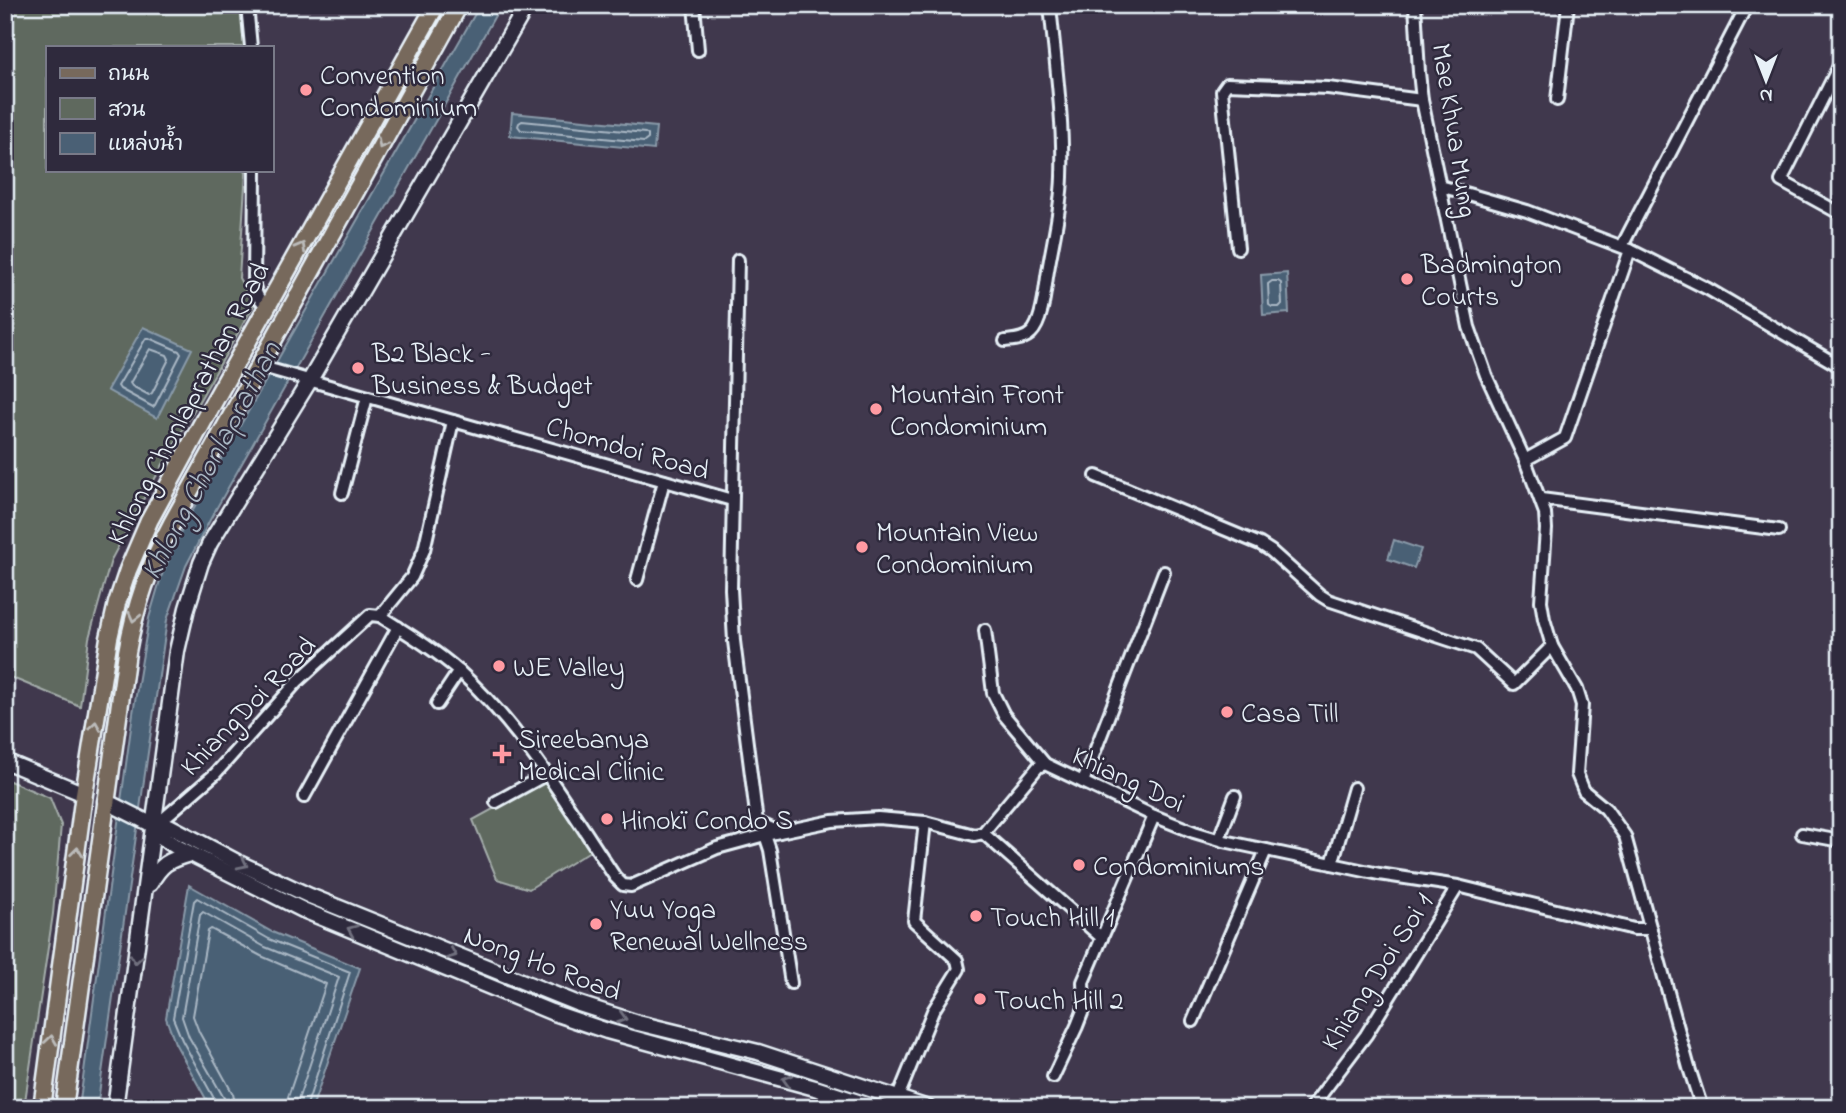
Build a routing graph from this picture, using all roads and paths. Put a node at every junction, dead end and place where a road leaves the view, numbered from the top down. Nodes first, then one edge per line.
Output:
1 (247, 5) edge
2 (436, 5) edge
3 (459, 5) edge
4 (527, 5) edge
5 (694, 5) edge
6 (1051, 5) edge
7 (1415, 5) edge
8 (1568, 5) edge
9 (1747, 5) edge
10 (251, 46) edge
11 (698, 50) dead end
12 (1841, 62) edge
13 (1422, 100) junction
14 (1557, 100) dead end
15 (255, 172) edge
16 (1440, 186) junction
17 (1841, 214) edge
18 (1238, 248) dead end
19 (1626, 248) junction
20 (738, 260) dead end
21 (267, 306) junction
22 (286, 317) junction
23 (1005, 341) dead end
24 (259, 366) junction
25 (1841, 367) edge
26 (310, 380) junction
27 (367, 397) junction
28 (453, 421) junction
29 (1525, 460) junction
30 (1096, 476) dead end
31 (664, 481) junction
32 (342, 493) dead end
33 (1541, 499) junction
34 (732, 500) junction
35 (1779, 530) dead end
36 (1164, 572) dead end
37 (638, 580) dead end
38 (380, 616) junction
39 (398, 627) junction
40 (985, 630) dead end
41 (1552, 646) junction
42 (459, 671) junction
43 (437, 704) dead end
44 (5, 761) edge
45 (1045, 764) junction
46 (547, 774) junction
47 (1083, 782) junction
48 (1354, 788) dead end
49 (84, 794) junction
50 (1235, 796) dead end
51 (304, 797) dead end
52 (105, 801) junction
53 (496, 802) dead end
54 (1154, 816) junction
55 (925, 822) junction
56 (155, 825) junction
57 (780, 833) junction
58 (983, 833) junction
59 (1802, 834) dead end
60 (765, 835) junction
61 (1219, 839) junction
62 (1841, 841) edge
63 (1266, 850) junction
64 (190, 854) junction
65 (1332, 864) junction
66 (1458, 886) junction
67 (145, 891) junction
68 (1651, 929) junction
69 (1102, 938) junction
70 (791, 983) dead end
71 (558, 996) junction
72 (551, 1012) junction
73 (1193, 1021) dead end
74 (1053, 1077) dead end
75 (892, 1099) edge
76 (42, 1108) edge
77 (64, 1108) edge
78 (115, 1108) edge
79 (877, 1108) edge
80 (928, 1108) edge
81 (1311, 1108) edge
82 (1702, 1108) edge

1 - 10 street
21 -> 2 main road, Khlong Chonlaprathan Road
3 -> 22 main road, Khlong Chonlaprathan Road
4 - 26 street
5 - 11 street
6 - 23 street
7 - 13 street, Mae Khua Mung
8 - 14 street
9 - 19 street
12 - 17 street
13 - 16 street, Mae Khua Mung
13 - 18 street
15 - 21 street
16 - 19 street
16 - 29 street, Mae Khua Mung
19 - 25 street
19 - 29 street
20 - 34 street
21 - 22 main road
49 -> 21 main road, Khlong Chonlaprathan Road
22 - 24 main road, Khlong Chonlaprathan Road
24 - 26 street, Chomdoi Road
24 -> 52 main road, Khlong Chonlaprathan Road
26 - 27 street, Chomdoi Road
26 - 56 street
27 - 28 street, Chomdoi Road
27 - 32 street
28 - 31 street, Chomdoi Road
28 - 38 street
29 - 33 street, Mae Khua Mung
30 - 41 street
31 - 34 street, Chomdoi Road
31 - 37 street
33 - 35 street
33 - 41 street, Mae Khua Mung
34 - 57 street
36 - 47 street
38 - 39 street
38 - 56 street, KhiangDoi Road
39 - 42 street
39 - 51 street
40 - 45 street
41 - 68 street, Mae Khua Mung
42 - 43 street
42 - 46 street
44 - 49 street
45 - 47 street, Khiang Doi
45 - 58 street, Khiang Doi
46 - 53 street
46 - 60 street
47 - 54 street, Khiang Doi
48 - 65 street
49 - 52 main road
76 -> 49 main road, Khlong Chonlaprathan Road
50 - 61 street
52 - 56 street, Nong Ho Road
52 - 77 main road, Khlong Chonlaprathan Road
54 - 61 street, Khiang Doi
54 - 69 street
55 - 57 street
55 - 58 street
55 - 75 street
56 - 64 street, Nong Ho Road
56 - 67 street
56 -> 71 street, Nong Ho Road
57 - 60 street
58 - 69 street
59 - 62 street
60 - 70 street
61 - 63 street, Khiang Doi
63 - 65 street, Khiang Doi
63 - 73 street
64 - 67 street
72 -> 64 street, Nong Ho Road
65 - 66 street, Khiang Doi
66 - 68 street, Khiang Doi
66 - 81 street
67 -> 78 street
68 - 82 street, Mae Khua Mung
69 - 74 street
71 - 72 street
71 -> 75 street, Nong Ho Road
79 -> 72 street, Nong Ho Road
75 - 79 street
75 - 80 street, Nong Ho Road

